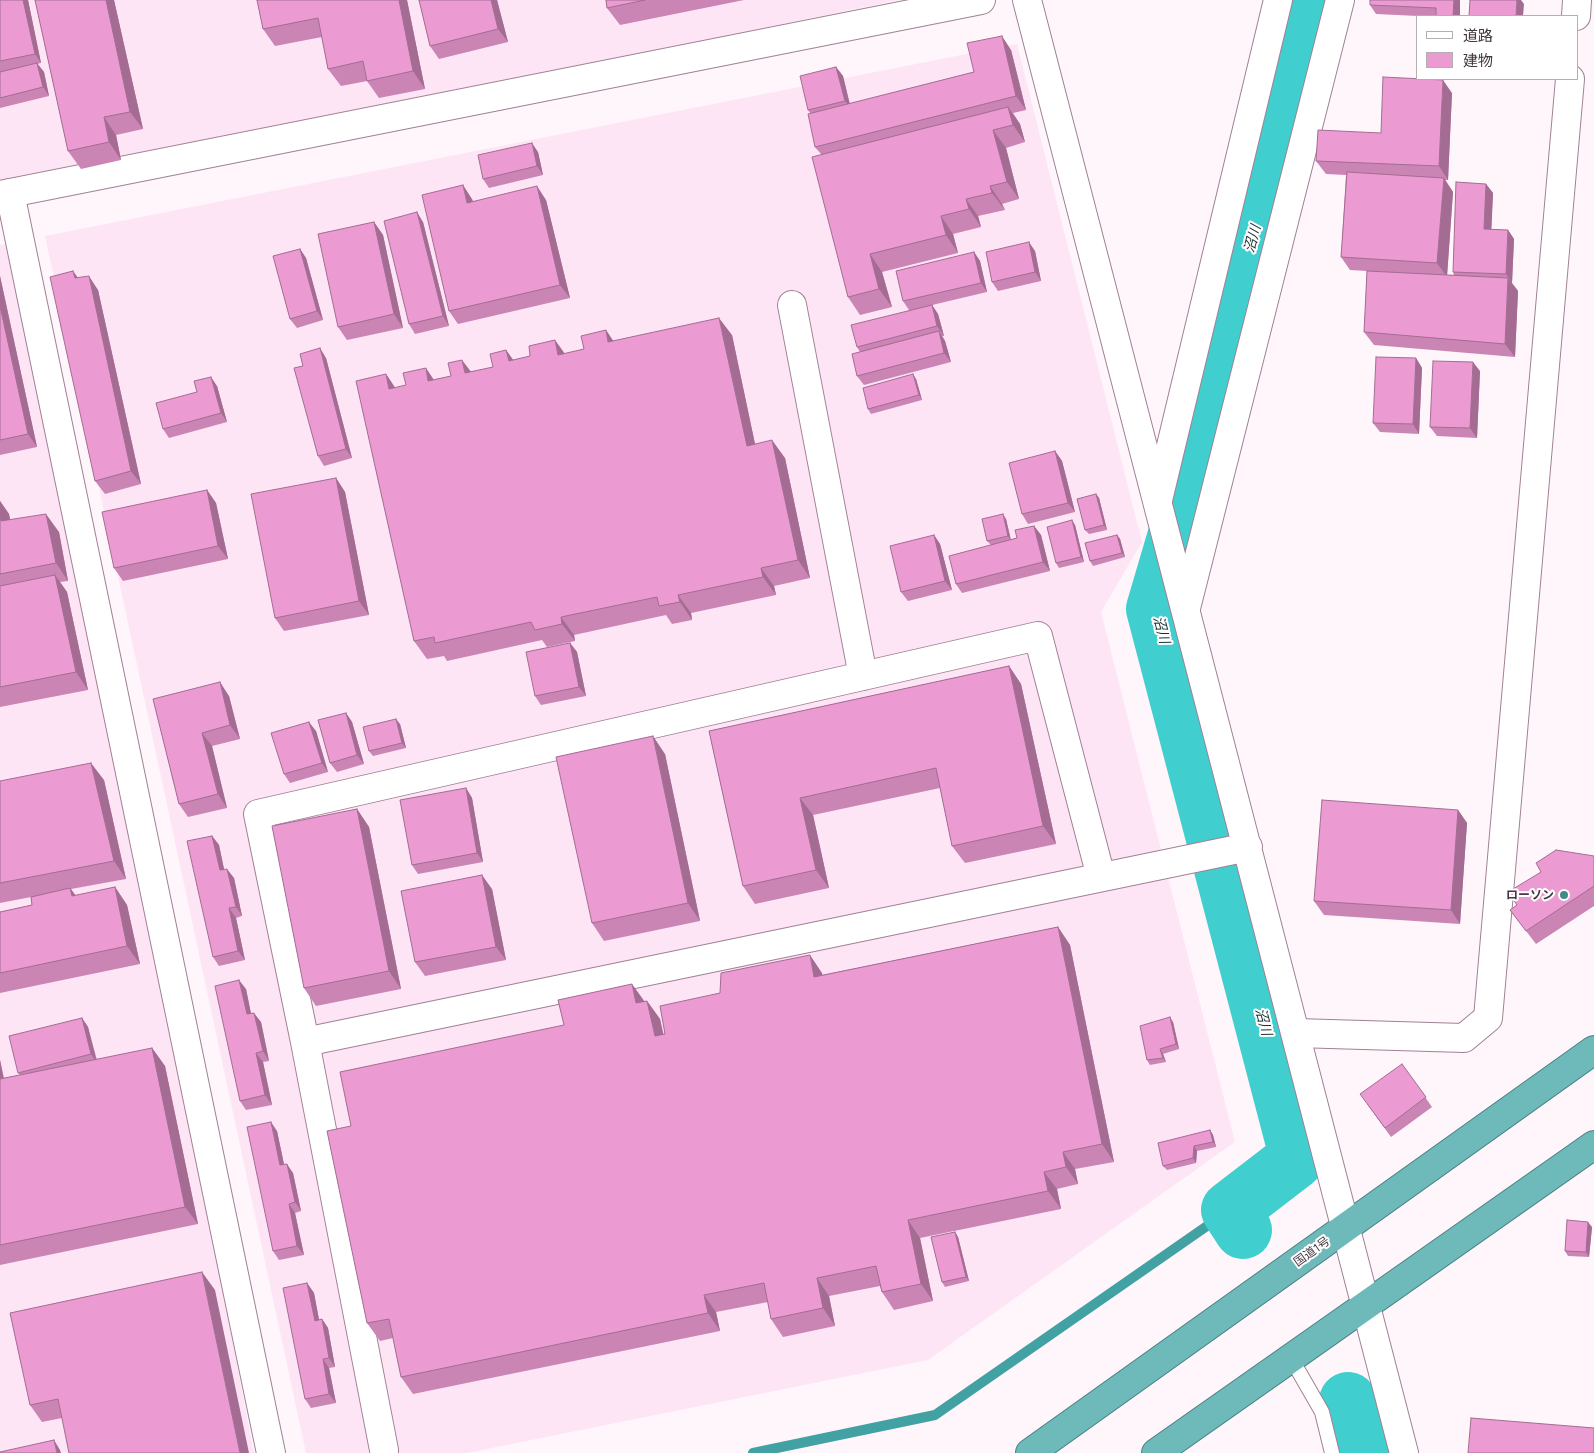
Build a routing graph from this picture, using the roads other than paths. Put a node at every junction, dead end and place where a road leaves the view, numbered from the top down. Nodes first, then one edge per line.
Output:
1 (981, 0) edge
2 (1028, 0) edge
3 (1278, 0) edge
4 (1340, 0) edge
5 (1577, 0) edge
6 (1576, 15) edge
7 (1570, 80) edge
8 (5, 194) edge
9 (792, 305) dead end
10 (1159, 505) junction
11 (1183, 598) junction
12 (863, 676) junction
13 (1248, 846) junction
14 (1101, 877) junction
15 (1296, 1033) junction
16 (305, 1042) junction
17 (1594, 1050) edge
18 (1594, 1145) edge
19 (1346, 1228) junction
20 (1367, 1305) junction
21 (1291, 1358) junction
22 (384, 1450) dead end
23 (271, 1453) edge
24 (1030, 1453) edge
25 (1156, 1453) edge
26 (1332, 1453) edge
27 (1404, 1453) edge

1 - 8 street
2 - 10 street
3 - 10 street
4 - 11 street
5 - 6 street
7 - 15 street
8 - 23 street
9 - 12 street
10 - 11 street
11 - 13 street
12 - 14 street
12 - 16 street
13 - 14 street
13 - 15 street
14 - 16 street
15 - 19 street
16 - 22 street
17 - 19 highway, 国道1号
18 - 20 highway
19 - 20 street
19 - 24 highway, 国道1号
20 - 21 highway
20 - 27 street
21 - 25 highway
21 - 26 lane

